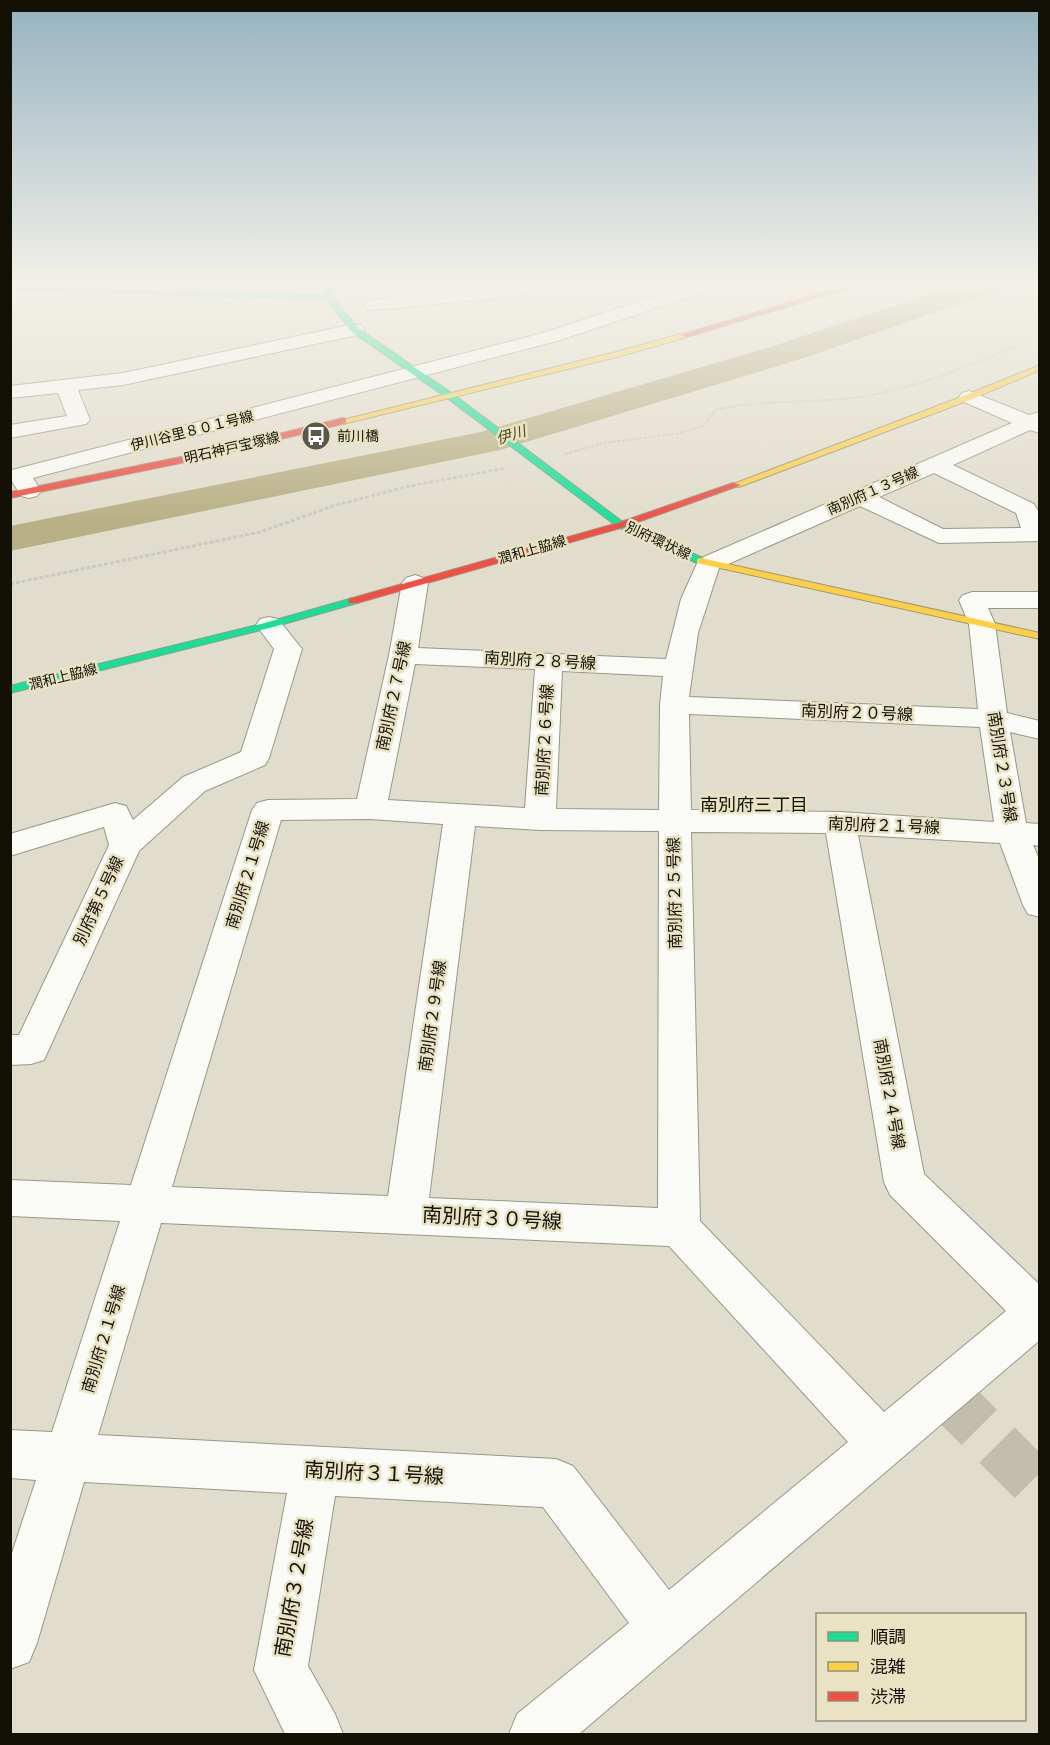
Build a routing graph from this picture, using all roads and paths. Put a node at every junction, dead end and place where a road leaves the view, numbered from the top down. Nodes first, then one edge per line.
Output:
1 (201, 362) edge
2 (402, 362) edge
3 (449, 362) edge
4 (588, 362) edge
5 (971, 362) edge
6 (1040, 367) edge
7 (415, 371) junction
8 (66, 386) junction
9 (10, 392) edge
10 (969, 397) junction
11 (454, 400) junction
12 (1036, 423) edge
13 (10, 432) edge
14 (536, 462) junction
15 (934, 464) junction
16 (20, 493) edge
17 (861, 496) junction
18 (621, 525) junction
19 (1037, 540) edge
20 (708, 564) junction
21 (415, 583) junction
22 (10, 584) edge
23 (1040, 600) edge
24 (982, 624) junction
25 (269, 625) junction
26 (1040, 636) edge
27 (403, 655) junction
28 (549, 662) junction
29 (677, 668) junction
30 (10, 690) edge
31 (674, 705) junction
32 (993, 719) junction
33 (1040, 730) edge
34 (370, 809) junction
35 (460, 816) junction
36 (540, 819) junction
37 (674, 822) junction
38 (840, 823) junction
39 (1026, 833) edge
40 (10, 845) edge
41 (124, 845) junction
42 (1040, 905) edge
43 (10, 1050) edge
44 (10, 1198) edge
45 (145, 1203) junction
46 (406, 1215) junction
47 (679, 1228) junction
48 (1039, 1312) edge
49 (881, 1443) junction
50 (10, 1454) edge
51 (68, 1458) junction
52 (315, 1470) junction
53 (665, 1628) junction
54 (10, 1643) edge
55 (315, 1734) edge
56 (537, 1734) edge

1 - 8 street
2 - 7 street, 別府環状線
3 - 7 street
4 - 11 street, 明石神戸宝塚線
5 - 14 path
6 - 10 street, 潤和上脇線
7 - 11 street, 別府環状線
7 - 16 street, 伊川谷里８０１号線
8 - 9 street
8 - 13 street
10 - 12 street
10 - 18 street, 潤和上脇線
11 - 14 street, 別府環状線
11 - 16 street, 明石神戸宝塚線
12 - 15 street, 南別府１３号線
14 - 18 street, 別府環状線
14 - 22 path
15 - 17 street, 南別府１３号線
15 - 19 street
17 - 19 street
17 - 20 street, 南別府１３号線
18 - 20 street, 別府環状線
18 - 21 street, 潤和上脇線
20 - 24 street, 別府環状線
20 - 29 street, 南別府２５号線
21 - 25 street, 潤和上脇線
21 - 27 street, 南別府２７号線
23 - 24 street, 南別府２３号線
24 - 26 street, 別府環状線
24 - 32 street, 南別府２３号線
25 - 30 street, 潤和上脇線
25 - 41 street, 別府第５号線
27 - 28 street, 南別府２８号線
27 - 34 street, 南別府２７号線
28 - 29 street, 南別府２８号線
28 - 36 street, 南別府２６号線
29 - 31 street, 南別府２５号線
31 - 32 street, 南別府２０号線
31 - 37 street, 南別府２５号線
32 - 33 street, 南別府２０号線
32 - 39 street, 南別府２３号線
34 - 35 street, 南別府２１号線
34 - 45 street, 南別府２１号線
35 - 36 street, 南別府２１号線
35 - 46 street, 南別府２９号線
36 - 37 street, 南別府２１号線
37 - 38 street, 南別府２１号線
37 - 47 street, 南別府２５号線
38 - 39 street, 南別府２１号線
38 - 48 street, 南別府２４号線
39 - 42 street, 南別府２３号線
40 - 41 street
41 - 43 street, 別府第５号線
44 - 45 street, 南別府３０号線
45 - 46 street, 南別府３０号線
45 - 51 street, 南別府２１号線
46 - 47 street, 南別府３０号線
47 - 49 street
48 - 49 street
49 - 53 street
50 - 51 street, 南別府３１号線
51 - 52 street, 南別府３１号線
51 - 54 street, 南別府２１号線
52 - 53 street, 南別府３１号線
52 - 55 street, 南別府３２号線
53 - 56 street

